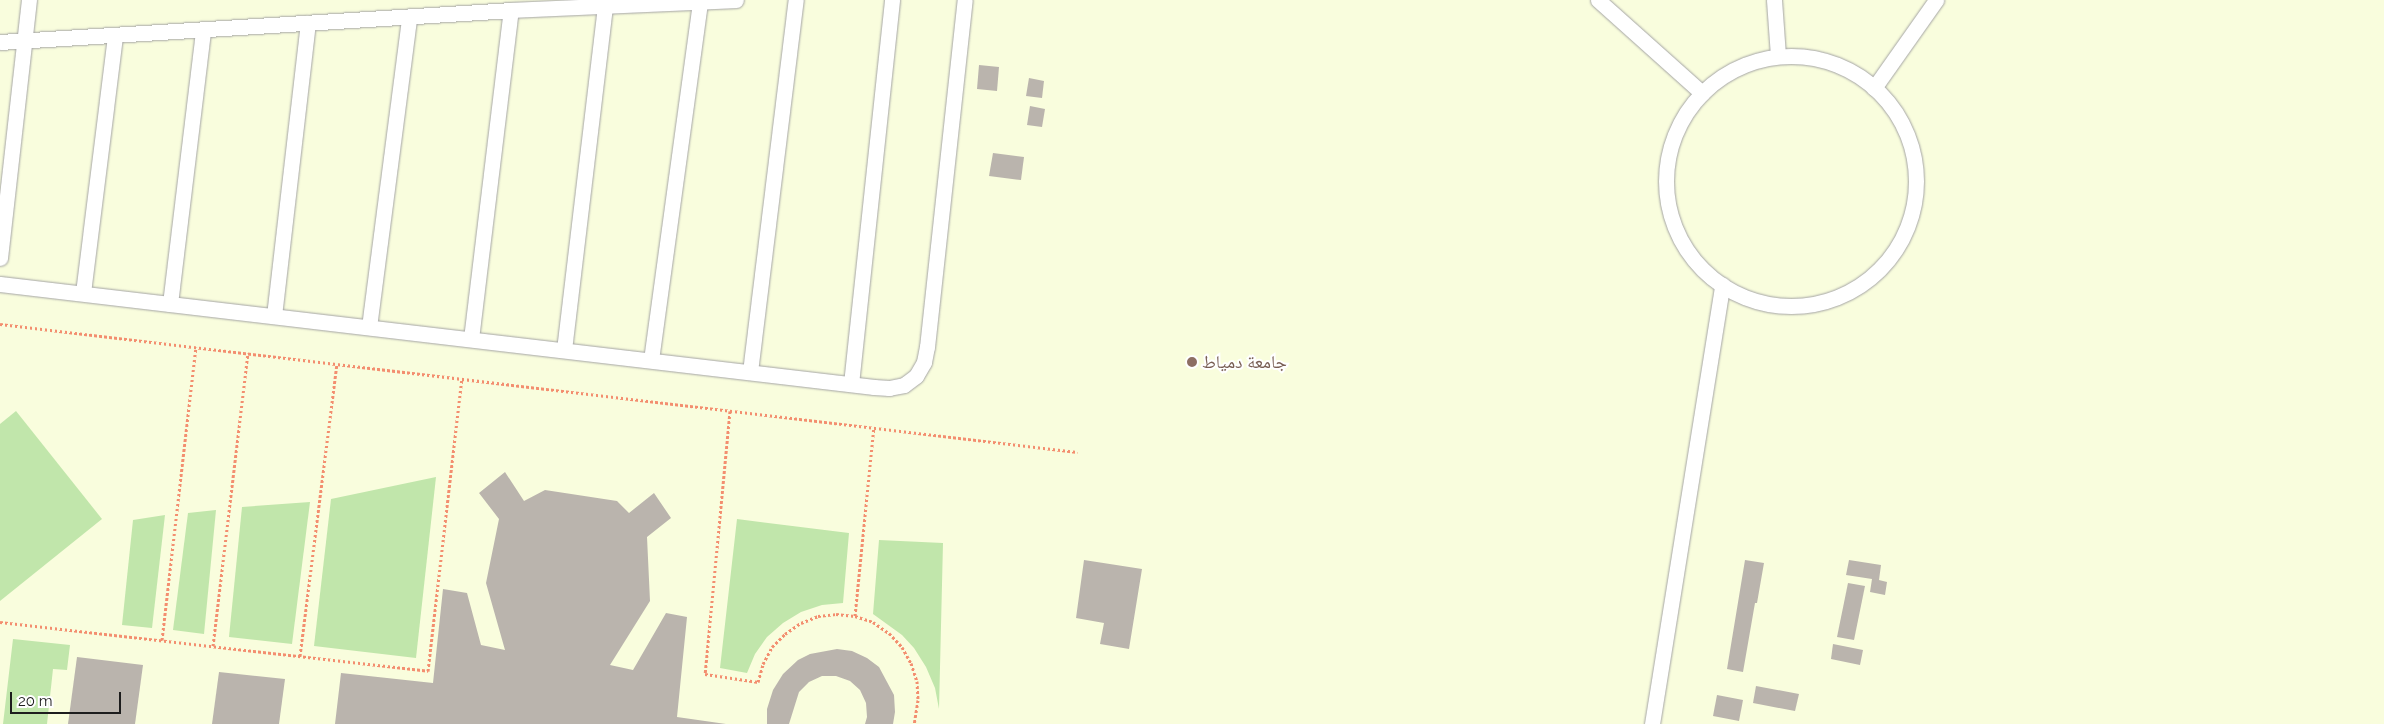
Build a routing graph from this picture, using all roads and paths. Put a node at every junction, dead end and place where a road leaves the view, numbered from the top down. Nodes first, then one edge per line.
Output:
1 (29, 0) edge
2 (736, 0) edge
3 (796, 0) edge
4 (892, 0) edge
5 (965, 0) edge
6 (1598, 0) edge
7 (1774, 0) edge
8 (1936, 0) edge
9 (700, 1) junction
10 (606, 2) edge
11 (511, 10) junction
12 (409, 17) junction
13 (308, 23) junction
14 (203, 30) junction
15 (114, 36) junction
16 (24, 41) junction
17 (0, 42) edge
18 (1778, 56) junction
19 (1874, 88) junction
20 (1702, 93) junction
21 (0, 258) edge
22 (0, 284) edge
23 (1722, 285) junction
24 (83, 294) junction
25 (170, 304) junction
26 (274, 316) junction
27 (0, 324) edge
28 (369, 327) junction
29 (471, 339) junction
30 (196, 347) junction
31 (564, 350) junction
32 (248, 353) junction
33 (651, 360) junction
34 (337, 364) junction
35 (750, 372) junction
36 (462, 378) junction
37 (851, 384) junction
38 (730, 411) junction
39 (874, 427) junction
40 (1077, 452) dead end
41 (855, 616) junction
42 (0, 622) edge
43 (162, 640) junction
44 (213, 646) junction
45 (300, 656) junction
46 (914, 724) edge
47 (1652, 724) edge

1 - 16 lane
2 - 9 lane
3 - 35 lane
4 - 37 lane
5 - 37 lane
6 - 20 lane
7 - 18 lane
8 - 19 lane
9 - 10 lane
9 - 33 lane
10 - 11 lane
10 - 31 lane
11 - 12 lane
11 - 29 lane
12 - 13 lane
12 - 28 lane
13 - 14 lane
13 - 26 lane
14 - 15 lane
14 - 25 lane
15 - 16 lane
15 - 24 lane
16 - 17 lane
16 - 21 lane
18 - 19 lane
18 - 20 lane
19 - 23 lane
20 - 23 lane
22 - 24 lane
23 - 47 lane
24 - 25 lane
25 - 26 lane
26 - 28 lane
27 - 30 path
28 - 29 lane
29 - 31 lane
30 - 32 path
30 - 43 path
31 - 33 lane
32 - 34 path
32 - 44 path
33 - 35 lane
34 - 36 path
34 - 45 path
35 - 37 lane
36 - 38 path
36 - 45 path
38 - 39 path
38 - 41 path
39 - 40 path
39 - 41 path
41 - 46 path
42 - 43 path
43 - 44 path
44 - 45 path

